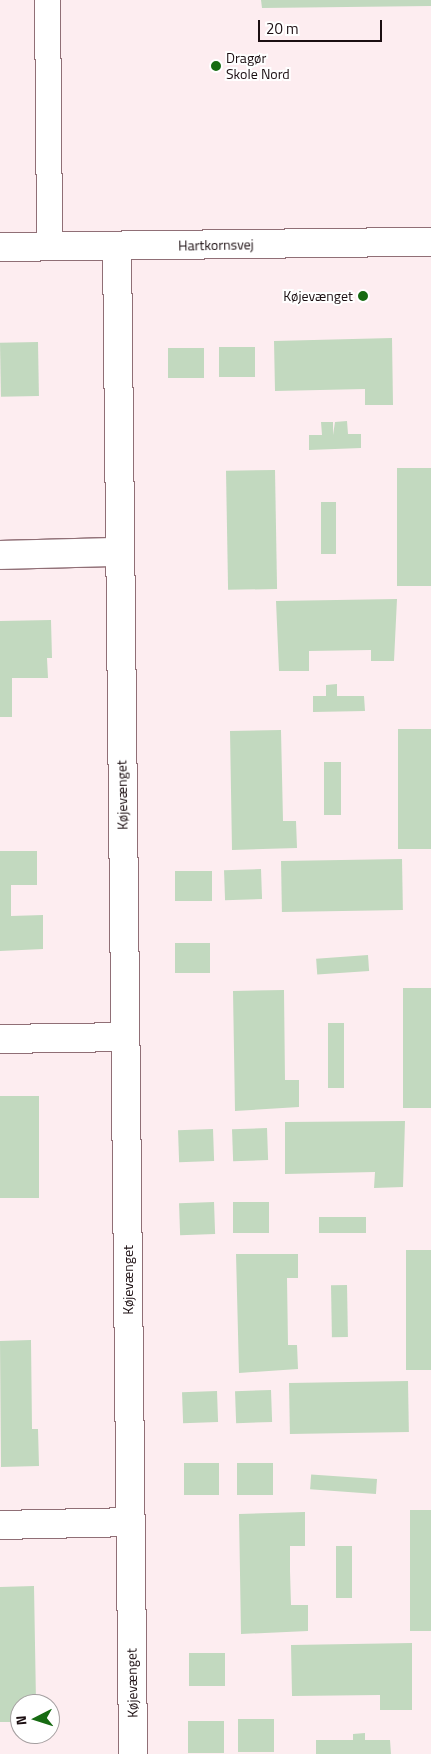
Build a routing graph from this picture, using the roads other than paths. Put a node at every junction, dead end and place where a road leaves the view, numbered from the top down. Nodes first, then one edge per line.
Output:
1 (47, 0) edge
2 (431, 242) edge
3 (117, 246) junction
4 (0, 247) edge
5 (49, 247) junction
6 (118, 552) junction
7 (0, 555) edge
8 (125, 1037) junction
9 (0, 1039) edge
10 (130, 1522) junction
11 (0, 1525) edge
12 (133, 1754) edge

1 - 5 lane
2 - 3 street, Hartkornsvej
3 - 5 street, Hartkornsvej
3 - 6 street, Køjevænget
4 - 5 street, Hartkornsvej
6 - 7 street
6 - 8 street, Køjevænget
8 - 9 street
8 - 10 street, Køjevænget
10 - 11 street
10 - 12 street, Køjevænget

